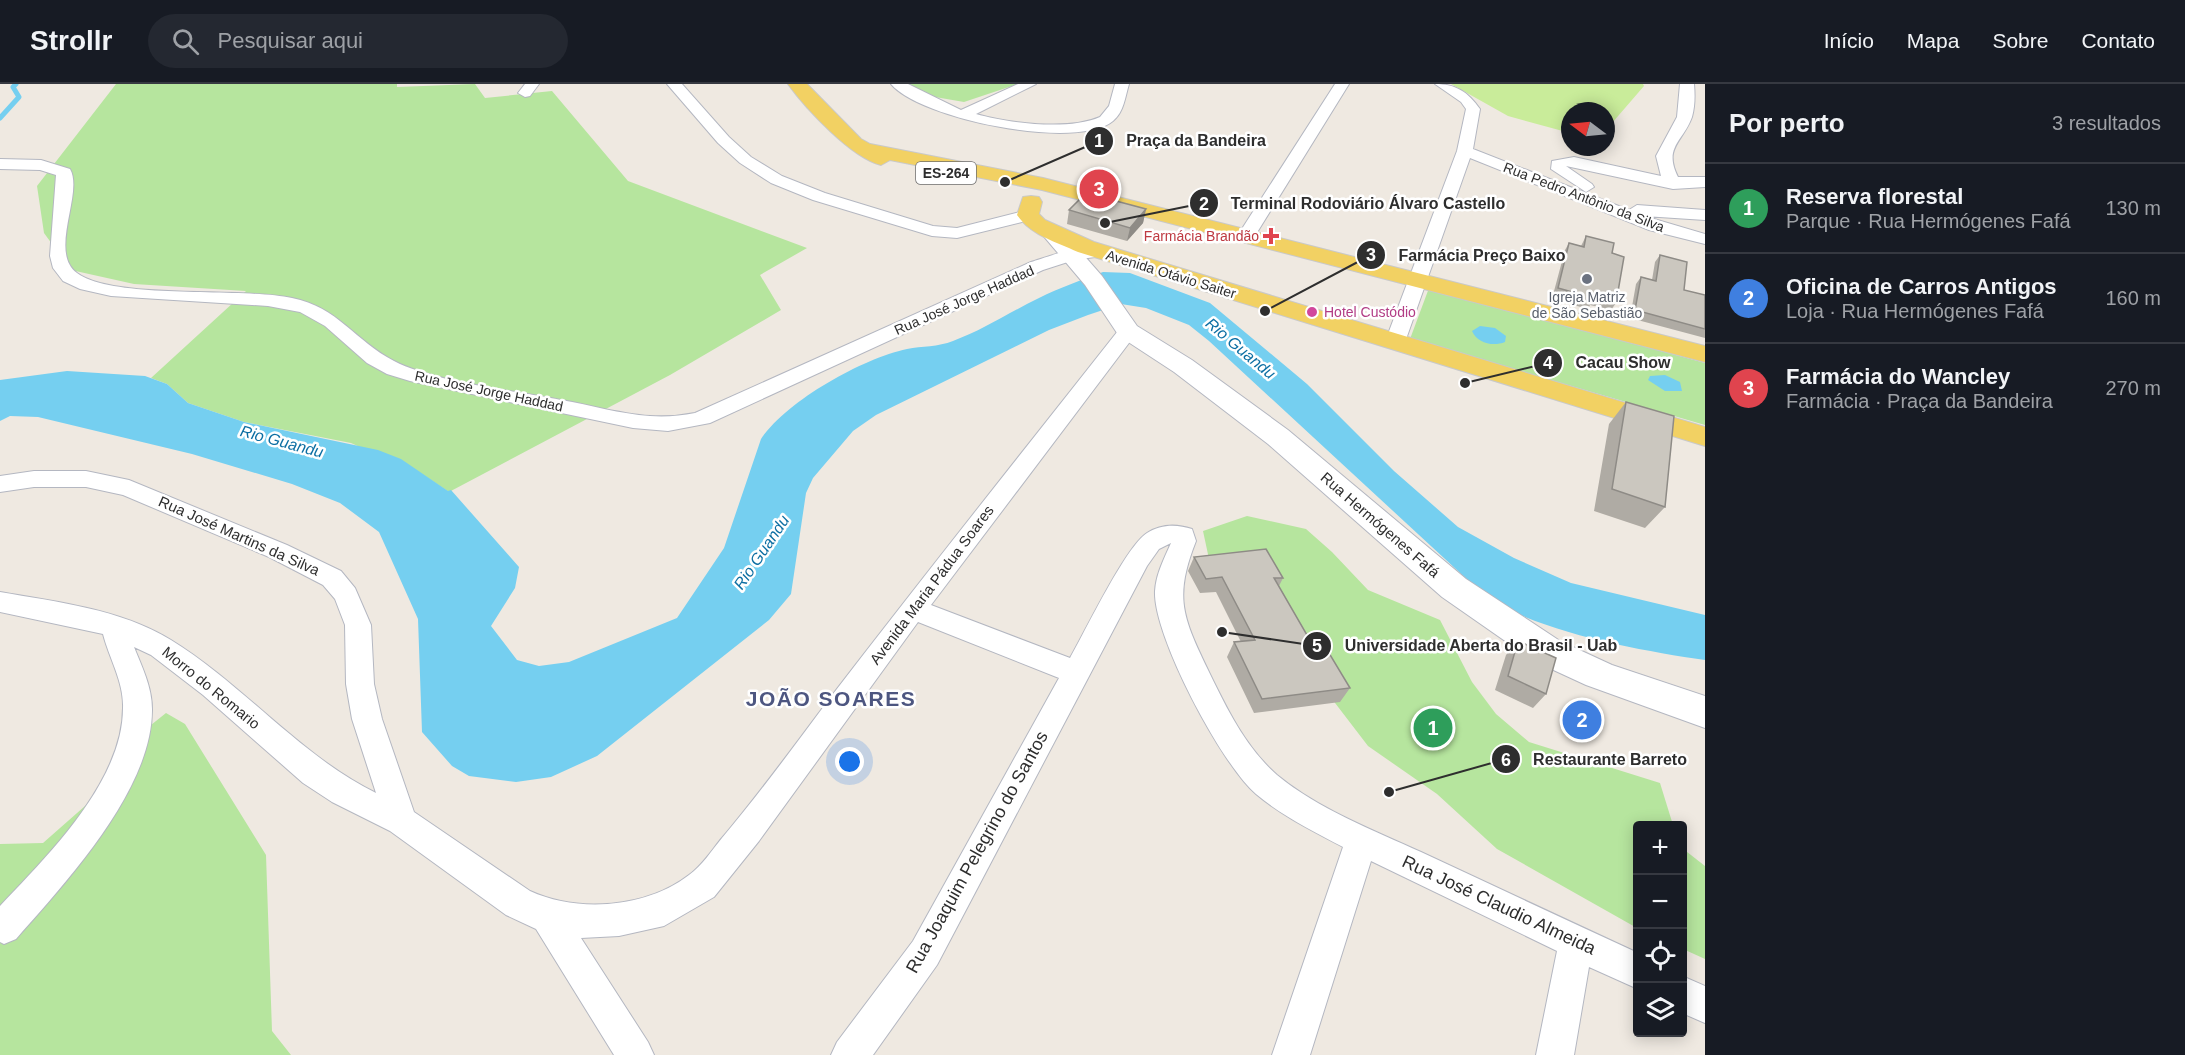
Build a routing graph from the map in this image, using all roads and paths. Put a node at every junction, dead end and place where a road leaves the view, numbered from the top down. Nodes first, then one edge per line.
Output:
1 (674, 84) edge
2 (797, 84) edge
3 (898, 84) edge
4 (1029, 84) edge
5 (1122, 84) edge
6 (1341, 84) edge
7 (1442, 84) edge
8 (1687, 84) edge
9 (1688, 104) junction
10 (1705, 106) edge
11 (964, 114) junction
12 (860, 148) junction
13 (1465, 151) junction
14 (0, 164) edge
15 (1705, 182) edge
16 (1673, 183) junction
17 (1085, 195) junction
18 (1607, 205) junction
19 (1029, 208) junction
20 (1705, 215) edge
21 (1052, 232) joint
22 (1247, 235) junction
23 (1705, 239) edge
24 (1085, 251) junction
25 (1417, 278) junction
26 (1123, 323) junction
27 (1395, 342) junction
28 (1705, 354) edge
29 (1705, 437) edge
30 (0, 484) edge
31 (0, 602) edge
32 (913, 609) junction
33 (115, 626) junction
34 (1077, 673) junction
35 (1705, 712) edge
36 (401, 821) junction
37 (1361, 840) junction
38 (548, 917) junction
39 (4, 927) dead end
40 (1576, 941) junction
41 (1633, 970) edge
42 (1687, 996) edge
43 (1705, 1005) edge
44 (636, 1055) edge
45 (850, 1055) edge
46 (1291, 1055) edge
47 (1555, 1055) edge

1 - 19 street
2 - 12 main road, ES-264
3 - 11 street
4 - 11 street
5 - 11 street
6 - 22 street
7 - 13 street
8 - 9 street
9 - 10 street
9 - 16 street
12 - 17 main road, ES-264
12 - 19 main road, ES-264
13 - 18 street, Rua Pedro Antônio da Silva
13 - 25 street
14 - 24 street, Rua José Jorge Haddad
15 - 16 street
16 - 18 street
17 - 19 main road
17 - 22 main road, ES-264
18 - 20 street
18 - 23 street, Rua Pedro Antônio da Silva
19 - 21 main road, ES-264
21 - 24 street, Rua Hermógenes Fafá
22 - 25 main road, ES-264
24 - 26 street, Rua Hermógenes Fafá
24 - 27 main road, Avenida Otávio Saiter
25 - 27 street
25 - 28 main road, ES-264
26 - 32 street, Avenida Maria Pádua Soares
26 - 35 street, Rua Hermógenes Fafá
27 - 29 main road, Avenida Otávio Saiter
30 - 36 street, Rua José Martins da Silva
31 - 33 street, Morro do Romario
32 - 34 street
32 - 38 street, Avenida Maria Pádua Soares
33 - 36 street, Morro do Romario
33 - 39 street
34 - 37 street, Rua Joaquim Pelegrino do Santos
34 - 45 street, Rua Joaquim Pelegrino do Santos
36 - 38 street, Avenida Maria Pádua Soares
37 - 40 street, Rua José Claudio Almeida
37 - 46 street
38 - 44 street
40 - 41 street, Rua José Claudio Almeida
40 - 47 street
42 - 43 street

